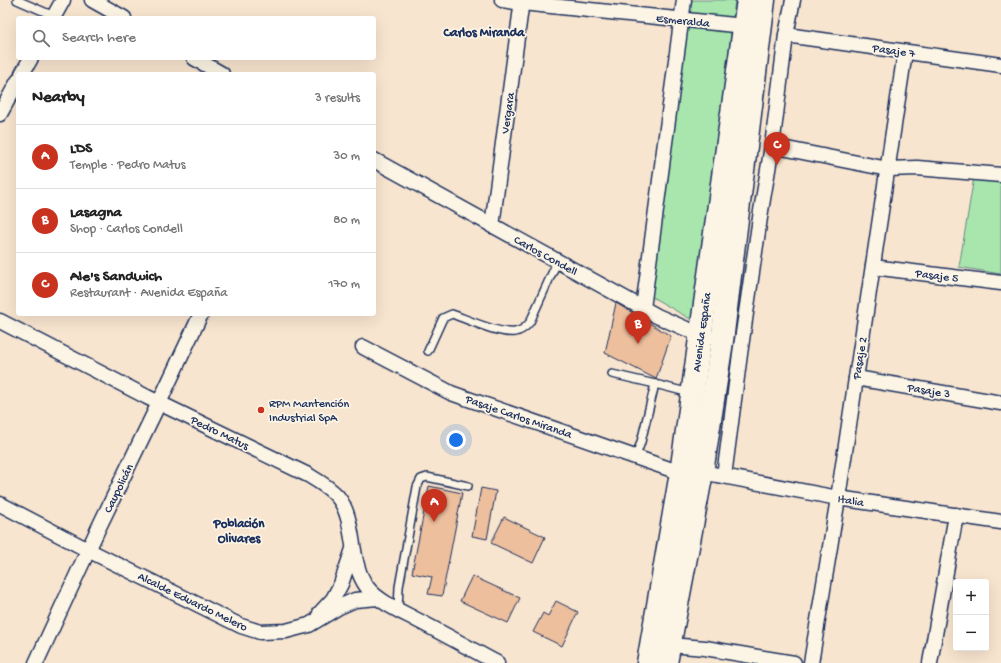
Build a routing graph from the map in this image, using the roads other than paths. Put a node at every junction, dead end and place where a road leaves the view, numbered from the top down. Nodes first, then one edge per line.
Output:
1 (17, 0) edge
2 (63, 0) edge
3 (92, 0) edge
4 (502, 0) edge
5 (684, 0) edge
6 (748, 0) edge
7 (764, 0) edge
8 (792, 0) edge
9 (522, 2) edge
10 (51, 16) edge
11 (54, 16) edge
12 (120, 16) edge
13 (681, 19) junction
14 (744, 26) junction
15 (786, 35) junction
16 (906, 52) junction
17 (30, 60) edge
18 (198, 60) edge
19 (1001, 66) edge
20 (23, 72) edge
21 (218, 72) edge
22 (16, 86) edge
23 (0, 114) edge
24 (772, 146) junction
25 (376, 161) edge
26 (888, 169) junction
27 (1001, 175) edge
28 (492, 226) junction
29 (557, 262) junction
30 (873, 266) junction
31 (1001, 283) edge
32 (643, 308) junction
33 (199, 316) edge
34 (0, 321) edge
35 (711, 339) junction
36 (363, 347) dead end
37 (428, 351) dead end
38 (612, 374) dead end
39 (856, 378) junction
40 (655, 384) junction
41 (693, 394) junction
42 (1001, 402) edge
43 (160, 403) junction
44 (636, 456) junction
45 (692, 472) junction
46 (724, 476) junction
47 (468, 486) dead end
48 (838, 498) junction
49 (0, 504) edge
50 (956, 515) junction
51 (1001, 522) edge
52 (353, 548) junction
53 (88, 550) junction
54 (378, 598) junction
55 (398, 610) junction
56 (309, 625) junction
57 (668, 654) edge
58 (36, 663) edge
59 (498, 663) edge
60 (648, 663) edge
61 (794, 663) edge
62 (812, 663) edge
63 (930, 663) edge

1 - 10 lane
2 - 11 street
3 - 12 street
4 - 9 street, Esmeralda
5 - 13 street
6 - 14 main road, Avenida España
7 - 35 main road, Avenida España
8 - 15 street
9 - 13 street, Esmeralda
9 - 28 street, Vergara
13 - 14 street, Esmeralda
13 - 32 street
14 - 35 main road, Avenida España
15 - 16 street, Pasaje 7
15 - 24 street
16 - 19 street, Pasaje 7
16 - 26 street, Pasaje 2
17 - 20 street
18 - 21 street
22 - 23 street
24 - 26 street
24 - 46 street
25 - 28 street, Carlos Condell
26 - 27 street
26 - 30 street, Pasaje 2
28 - 29 street, Carlos Condell
29 - 32 street, Carlos Condell
29 - 37 lane
30 - 31 street, Pasaje 5
30 - 39 street, Pasaje 2
32 - 35 street, Carlos Condell
33 - 43 street, Caupolicán
34 - 43 street, Pedro Matus
35 - 41 main road, Avenida España
35 - 45 main road, Avenida España
36 - 44 street, Pasaje Carlos Miranda
38 - 40 lane
39 - 42 street, Pasaje 3
39 - 48 street, Pasaje 2
40 - 41 lane
40 - 44 lane
41 - 45 main road, Avenida España
43 - 52 street, Pedro Matus
43 - 53 street, Caupolicán
44 - 45 street, Pasaje Carlos Miranda
45 - 46 street, Italia
45 - 57 main road, Avenida España
45 - 60 main road, Avenida España
46 - 48 street, Italia
47 - 55 lane
48 - 50 street, Italia
48 - 62 street, Pasaje 2
49 - 53 street, Alcalde Eduardo Melero
50 - 51 street, Italia
50 - 63 street
52 - 54 street, Pedro Matus
52 - 56 street
53 - 56 street, Alcalde Eduardo Melero
53 - 58 street, Caupolicán
54 - 55 street
54 - 56 street, Alcalde Eduardo Melero
55 - 59 street
57 - 61 street

